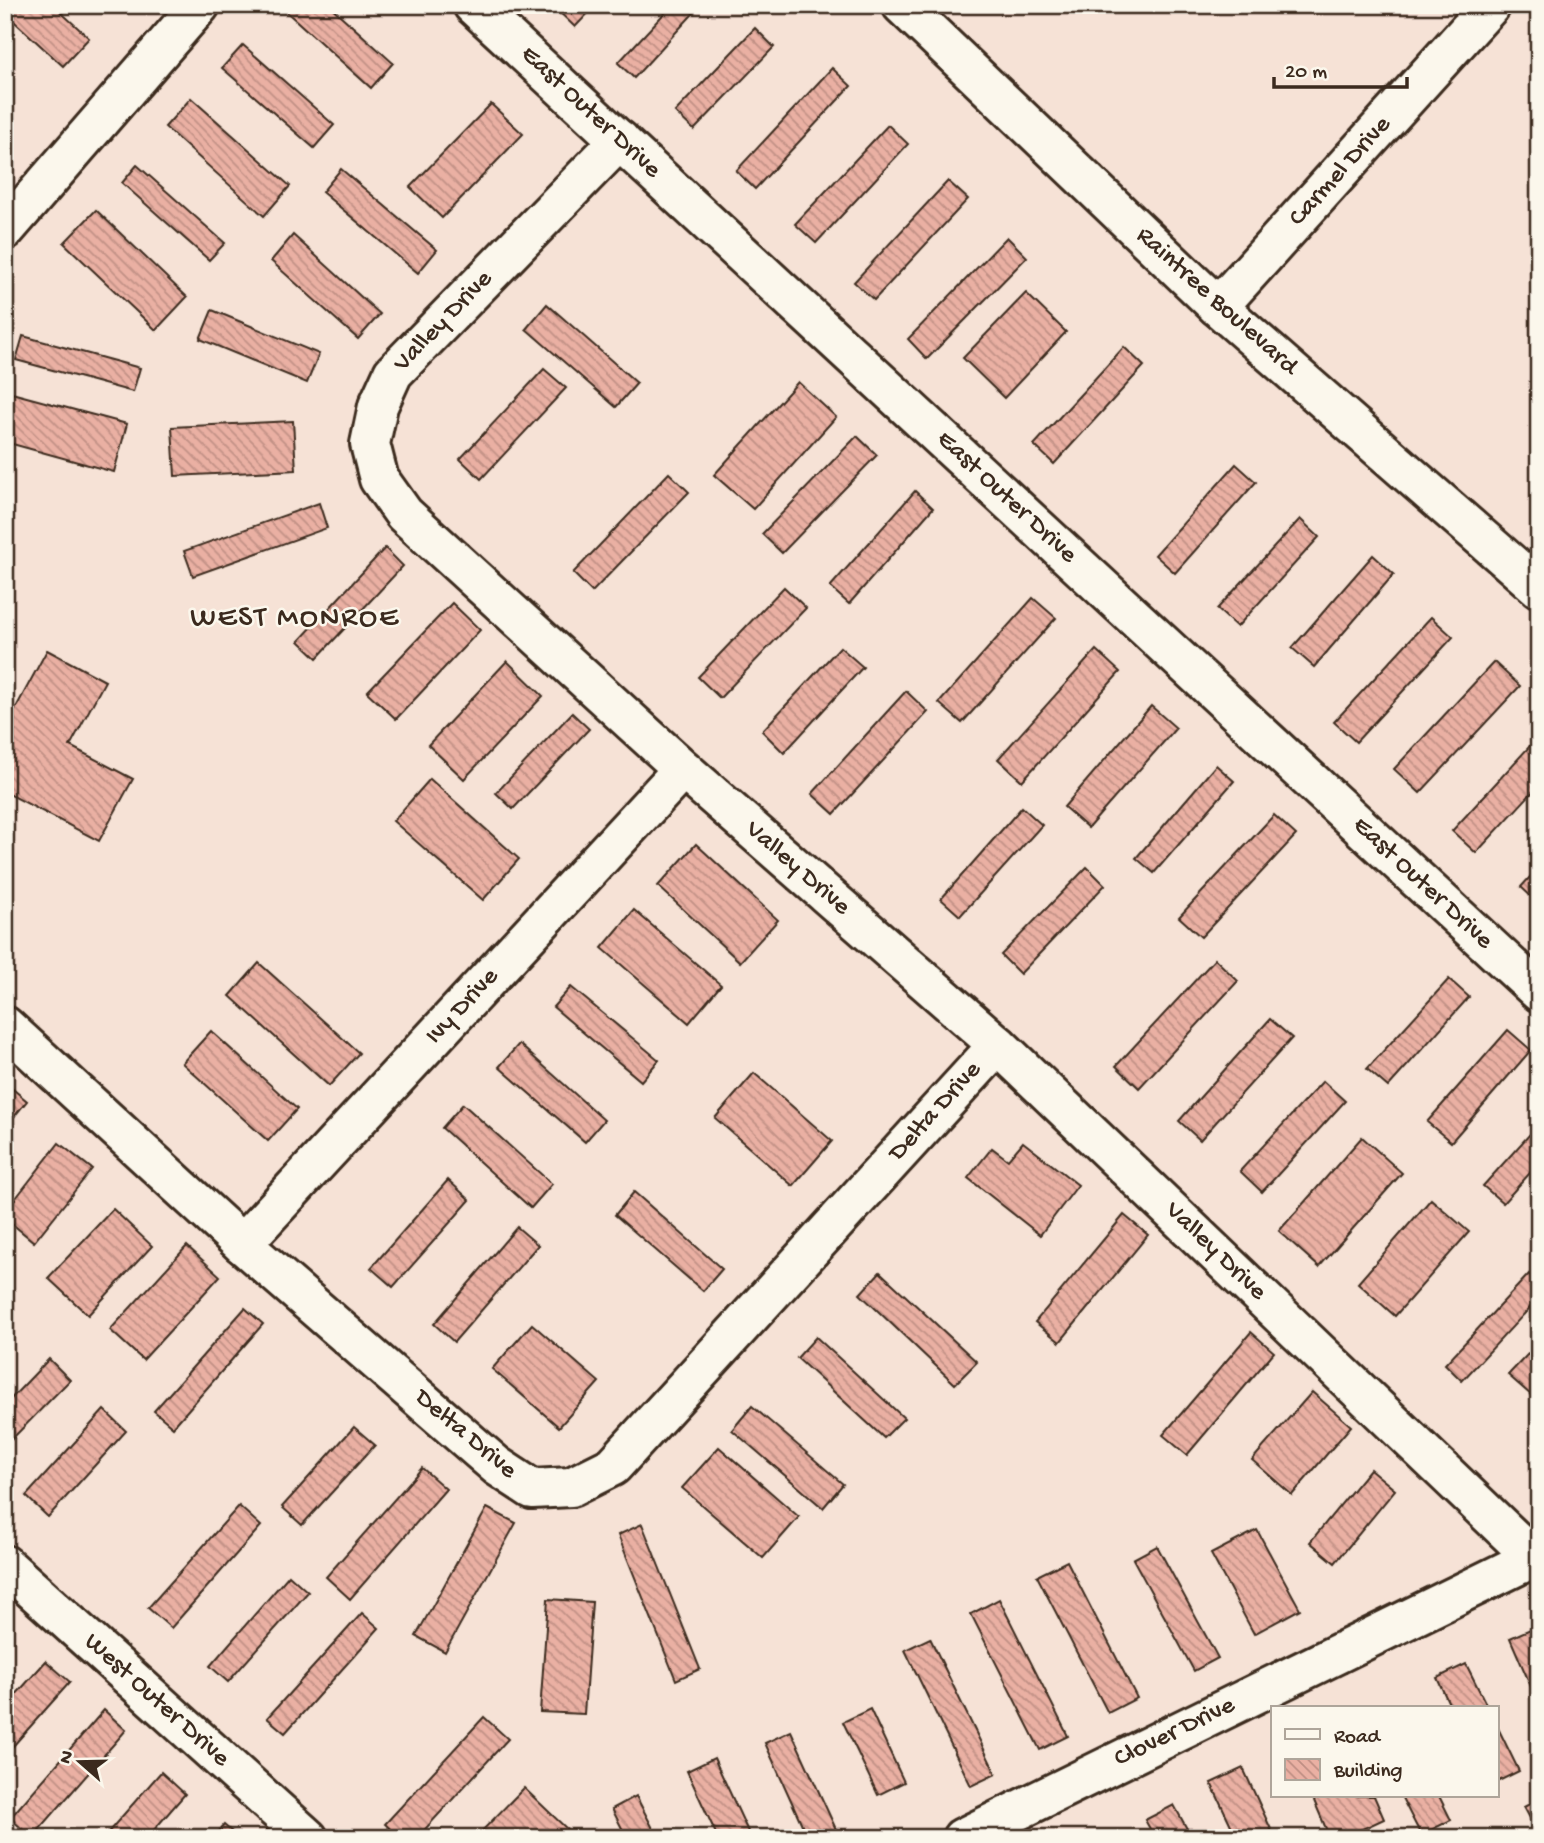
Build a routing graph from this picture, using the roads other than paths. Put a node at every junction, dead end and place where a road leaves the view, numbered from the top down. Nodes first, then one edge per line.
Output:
1 (200, 5) edge
2 (473, 5) edge
3 (902, 5) edge
4 (1491, 5) edge
5 (620, 140) junction
6 (5, 230) edge
7 (1218, 307) junction
8 (1539, 588) edge
9 (683, 769) junction
10 (1539, 992) edge
11 (5, 1026) edge
12 (998, 1045) junction
13 (242, 1244) junction
14 (1536, 1556) edge
15 (5, 1565) edge
16 (308, 1838) edge
17 (962, 1838) edge

1 - 6 street
2 - 5 street, East Outer Drive
3 - 7 street, Raintree Boulevard
4 - 7 street, Carmel Drive
5 - 9 street, Valley Drive
5 - 10 street, East Outer Drive
7 - 8 street, Raintree Boulevard
9 - 12 street, Valley Drive
9 - 13 street, Ivy Drive
11 - 13 street, Delta Drive
12 - 13 street, Delta Drive
12 - 14 street, Valley Drive
14 - 17 street, Clover Drive
15 - 16 street, West Outer Drive

